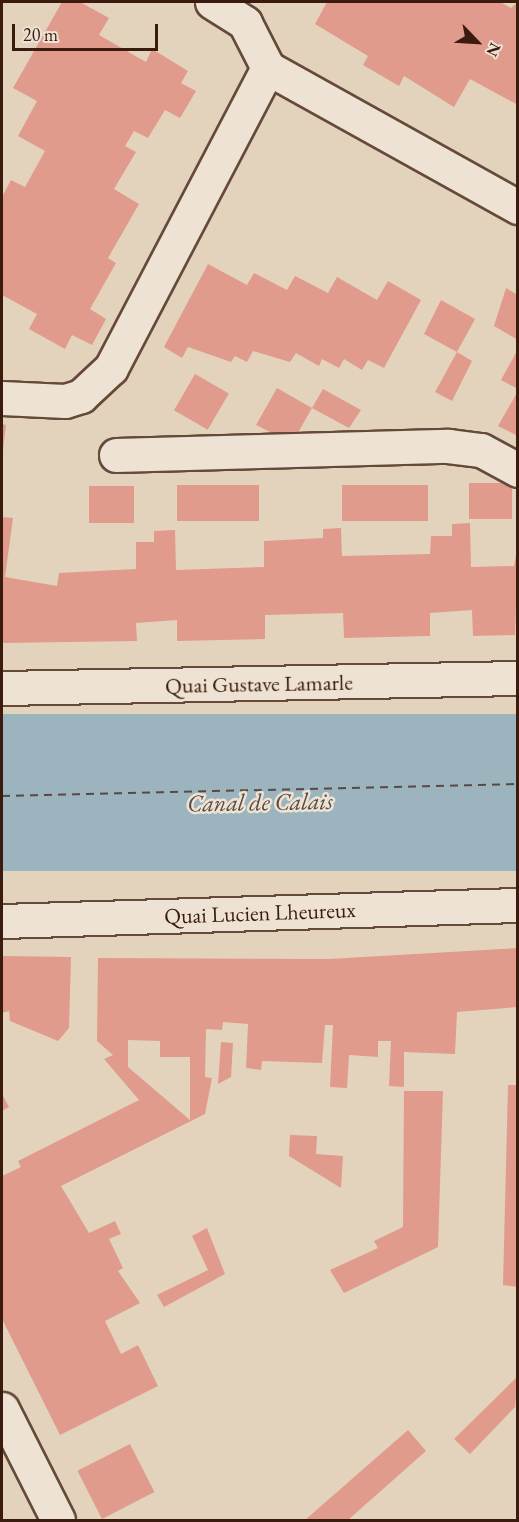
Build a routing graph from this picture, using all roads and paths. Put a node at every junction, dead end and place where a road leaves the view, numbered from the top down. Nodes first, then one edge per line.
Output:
1 (212, 2) edge
2 (268, 68) junction
3 (518, 207) edge
4 (2, 398) edge
5 (116, 454) dead end
6 (518, 470) edge
7 (518, 678) edge
8 (2, 688) edge
9 (518, 906) edge
10 (2, 921) edge
11 (2, 1409) edge
12 (58, 1521) edge

1 - 2 street
2 - 3 street
2 - 4 street
5 - 6 street
7 - 8 street, Quai Gustave Lamarle
9 - 10 street, Quai Lucien Lheureux
11 - 12 street

